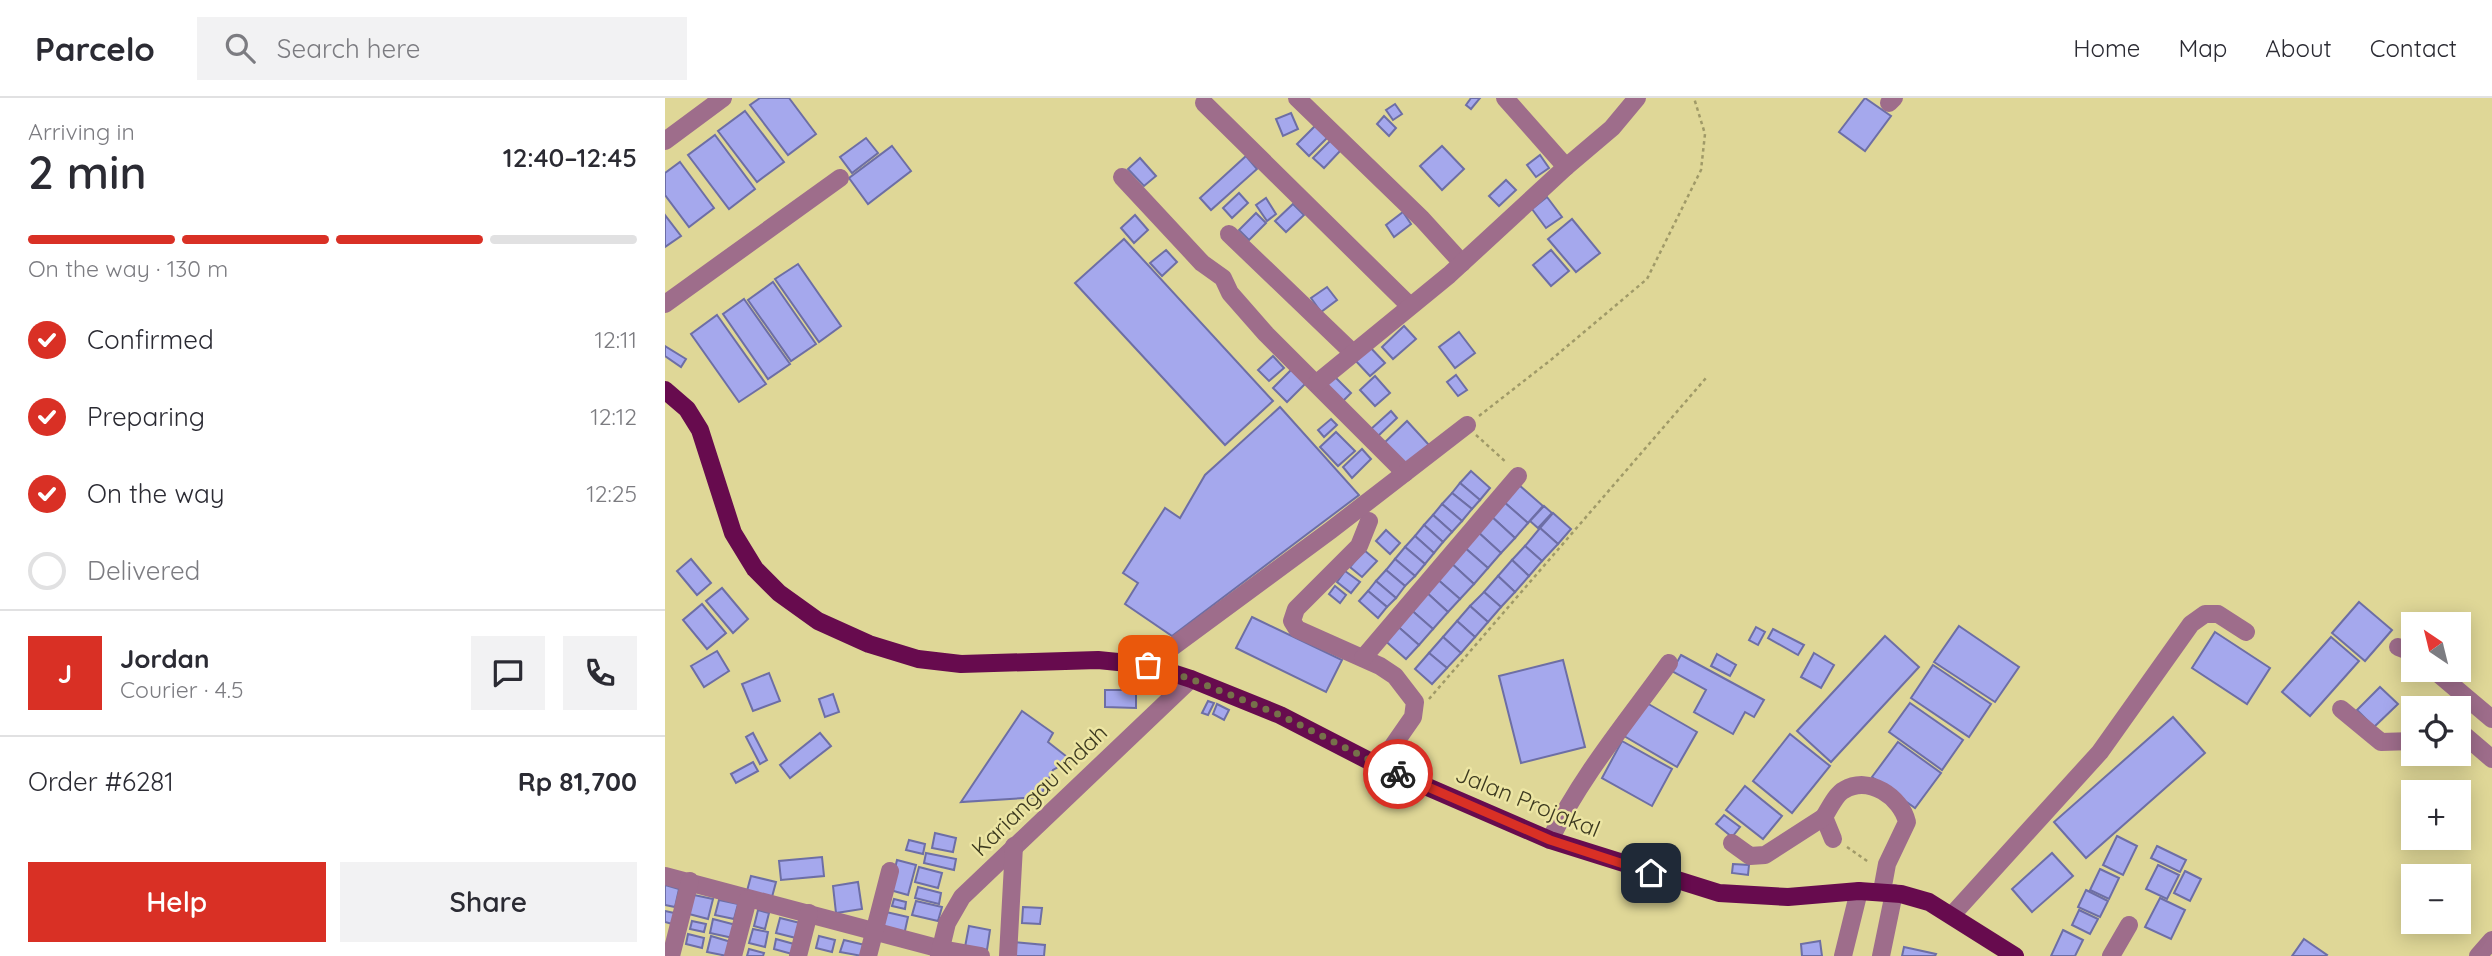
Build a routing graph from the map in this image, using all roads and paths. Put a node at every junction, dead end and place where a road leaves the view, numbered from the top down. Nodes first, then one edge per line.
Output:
1 (723, 98) edge
2 (1297, 98) edge
3 (1505, 98) edge
4 (1637, 98) edge
5 (1694, 98) edge
6 (1204, 103) dead end
7 (1318, 106) edge
8 (665, 141) edge
9 (1566, 167) junction
10 (1122, 177) dead end
11 (840, 178) dead end
12 (1229, 234) dead end
13 (1462, 263) junction
14 (665, 304) edge
15 (1410, 306) junction
16 (1353, 353) junction
17 (1706, 378) dead end
18 (1317, 383) junction
19 (665, 390) edge
20 (1467, 425) junction
21 (1405, 473) junction
22 (1518, 476) joint
23 (1369, 521) dead end
24 (2246, 632) dead end
25 (1363, 657) junction
26 (1669, 663) dead end
27 (1148, 665) junction
28 (1191, 679) junction
29 (2448, 682) edge
30 (2341, 709) dead end
31 (1413, 718) junction
32 (2492, 719) edge
33 (2401, 741) edge
34 (2471, 741) edge
35 (2492, 759) edge
36 (1379, 766) junction
37 (1824, 817) junction
38 (1833, 839) joint
39 (1550, 840) junction
40 (1732, 843) dead end
41 (1014, 846) junction
42 (890, 871) dead end
43 (665, 876) edge
44 (690, 881) junction
45 (1887, 886) junction
46 (1859, 891) junction
47 (748, 899) junction
48 (809, 913) junction
49 (1952, 915) junction
50 (2129, 925) dead end
51 (874, 932) junction
52 (2492, 940) edge
53 (940, 953) edge
54 (670, 956) edge
55 (733, 956) edge
56 (798, 956) edge
57 (868, 956) edge
58 (981, 956) edge
59 (1008, 956) edge
60 (1843, 956) edge
61 (1881, 956) edge
62 (2015, 956) edge
63 (2111, 956) edge
64 (2478, 956) edge

1 - 8 street
2 - 7 street
3 - 9 street
4 - 9 street
5 - 20 path
6 - 15 street
7 - 13 street
9 - 13 street
10 - 18 street
11 - 14 street
12 - 16 street
13 - 15 street
15 - 16 street
16 - 18 street
17 - 31 path
18 - 21 street
19 - 27 main road, Jalan Projakal
20 - 21 street
20 - 22 path
21 - 27 street
22 - 25 street
23 - 25 street
24 - 49 street
25 - 31 street
26 - 39 street
27 - 28 main road, Jalan Projakal
28 - 36 main road, Jalan Projakal
28 - 41 street, Kariangau Indah
29 - 32 street
30 - 33 street
31 - 36 street
34 - 35 street
36 - 39 main road, Jalan Projakal
37 - 38 street
37 - 40 street
37 - 45 street
38 - 45 path
39 - 46 main road, Jalan Projakal
41 - 53 street, Kariangau Indah
41 - 59 street
42 - 51 street
43 - 44 street
44 - 47 street
44 - 54 street
45 - 46 main road, Jalan Projakal
45 - 49 main road, Jalan Projakal
45 - 61 street
46 - 60 street
47 - 48 street
47 - 55 street
48 - 51 street
48 - 56 street
49 - 62 main road, Jalan Projakal
50 - 63 street
51 - 53 street
51 - 57 street
52 - 64 street
53 - 58 street

